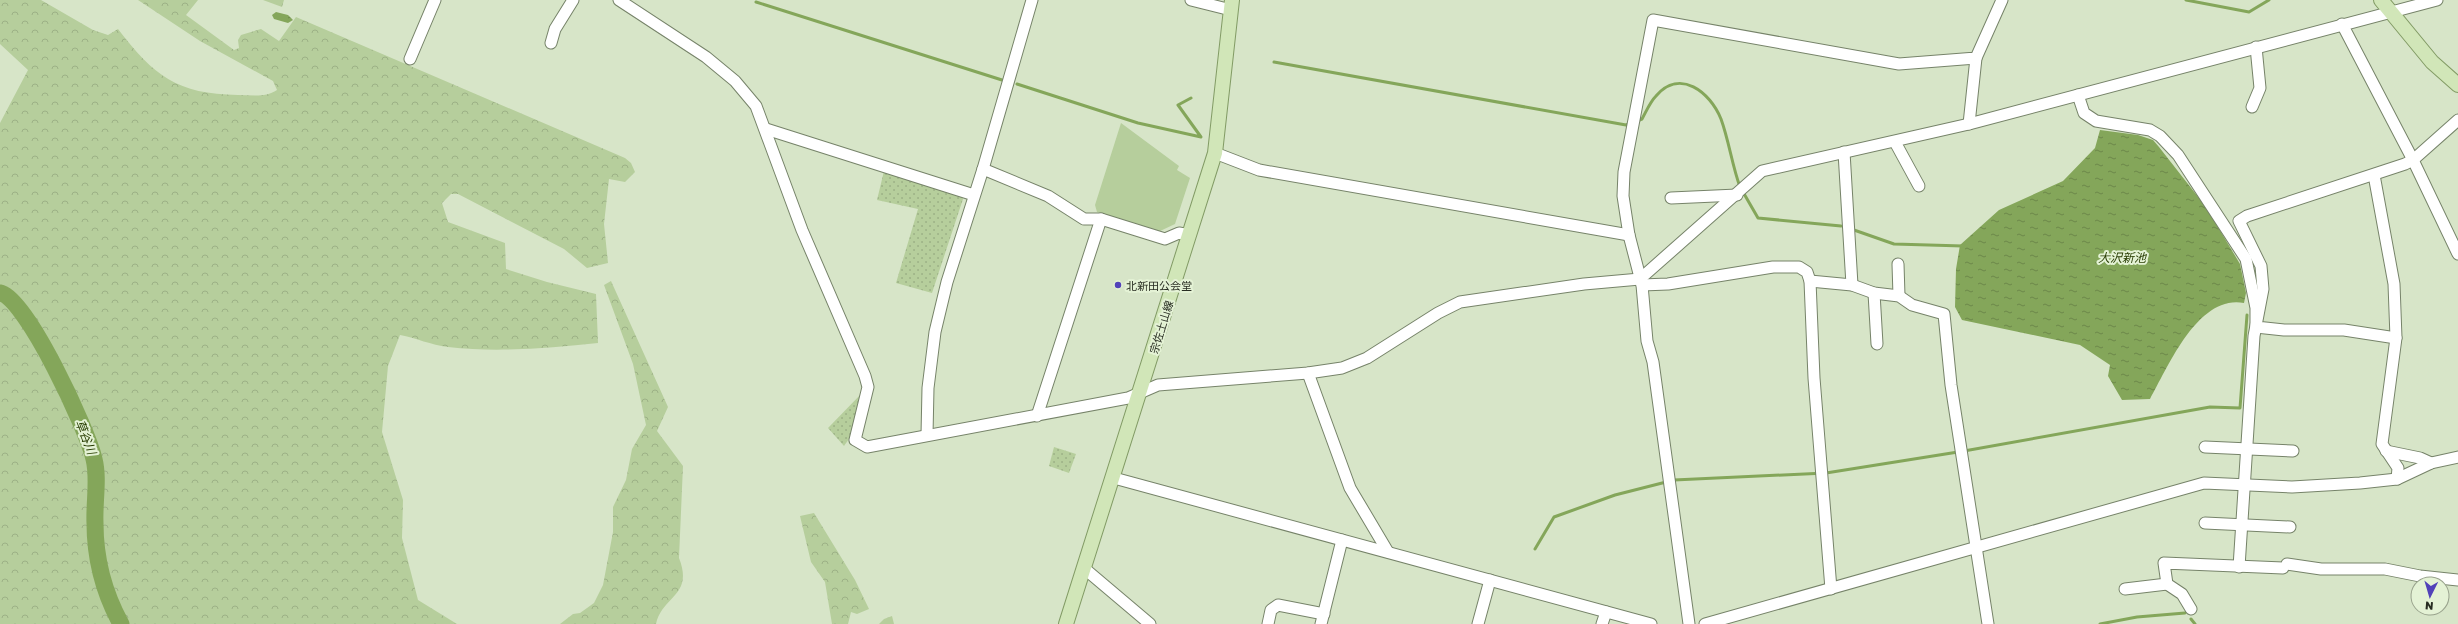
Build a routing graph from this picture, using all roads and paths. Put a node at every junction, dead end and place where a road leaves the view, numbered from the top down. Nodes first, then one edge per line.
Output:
1 (435, 0) edge
2 (573, 0) edge
3 (620, 0) edge
4 (1032, 0) edge
5 (1191, 0) edge
6 (2002, 0) edge
7 (2381, 0) edge
8 (2437, 0) edge
9 (1231, 5) edge
10 (2390, 12) junction
11 (2342, 24) junction
12 (551, 43) dead end
13 (2256, 47) junction
14 (1976, 58) junction
15 (410, 59) dead end
16 (2458, 85) edge
17 (2078, 95) junction
18 (2252, 107) dead end
19 (2458, 120) edge
20 (1969, 124) junction
21 (766, 129) junction
22 (1895, 142) junction
23 (1844, 152) junction
24 (1214, 153) junction
25 (2413, 160) junction
26 (983, 169) junction
27 (2374, 175) junction
28 (1919, 186) dead end
29 (974, 195) junction
30 (1737, 195) junction
31 (1671, 198) dead end
32 (1101, 219) junction
33 (1190, 235) junction
34 (1629, 235) junction
35 (2458, 254) edge
36 (1898, 264) dead end
37 (1810, 281) junction
38 (1641, 282) junction
39 (1852, 285) junction
40 (1874, 293) junction
41 (1899, 296) junction
42 (2256, 327) junction
43 (2396, 338) junction
44 (1877, 344) dead end
45 (1308, 373) junction
46 (1141, 391) junction
47 (1037, 416) junction
48 (926, 435) junction
49 (2205, 446) dead end
50 (2246, 449) junction
51 (2293, 451) dead end
52 (2386, 451) junction
53 (2458, 457) edge
54 (2431, 463) junction
55 (1114, 478) junction
56 (2397, 479) junction
57 (2243, 485) junction
58 (2206, 523) dead end
59 (2242, 524) junction
60 (2290, 527) dead end
61 (1342, 540) junction
62 (1977, 546) junction
63 (1388, 552) junction
64 (2239, 567) junction
65 (1085, 569) junction
66 (1490, 580) junction
67 (2458, 580) edge
68 (2167, 584) junction
69 (1831, 589) junction
70 (2125, 589) dead end
71 (2191, 609) dead end
72 (1606, 612) junction
73 (1323, 619) edge
74 (1066, 624) edge
75 (1150, 624) edge
76 (1268, 624) edge
77 (1478, 624) edge
78 (1602, 624) edge
79 (1651, 624) edge
80 (1688, 624) edge
81 (1705, 624) edge
82 (1988, 624) edge

1 - 15 street
2 - 12 street
3 - 21 street
4 - 26 street
5 - 9 street
6 - 14 street
7 - 10 main road
8 - 10 street
9 - 24 main road, 宗佐土山線
10 - 11 street
10 - 16 main road
11 - 13 street
11 - 25 street
13 - 17 street
13 - 18 street
14 - 20 street
14 - 34 street
17 - 20 street
17 - 42 street
19 - 25 street
20 - 22 street
21 - 29 street
21 - 48 street
22 - 23 street
22 - 28 street
23 - 30 street
23 - 39 street
24 - 33 main road, 宗佐土山線
24 - 34 street
25 - 27 street
25 - 35 street
26 - 29 street
26 - 32 street
27 - 42 street
27 - 43 street
29 - 48 street
30 - 31 street
30 - 38 street
32 - 33 street
32 - 47 street
33 - 46 main road, 宗佐土山線
34 - 38 street
36 - 41 street
37 - 38 street
37 - 39 street
37 - 69 street
38 - 45 street
38 - 80 street
39 - 40 street
40 - 41 street
40 - 44 street
41 - 62 street
42 - 43 street
42 - 50 street
43 - 52 street
45 - 46 street
45 - 63 street
46 - 47 street
46 - 55 main road, 宗佐土山線
47 - 48 street
49 - 50 street
50 - 51 street
50 - 57 street
52 - 54 street
52 - 56 street
53 - 54 street
54 - 56 street
55 - 61 street
55 - 65 main road, 宗佐土山線
56 - 57 street
57 - 59 street
57 - 62 street
58 - 59 street
59 - 60 street
59 - 64 street
61 - 63 street
61 - 73 street
62 - 69 street
62 - 82 street
63 - 66 street
64 - 67 street
64 - 68 street
65 - 74 main road, 宗佐土山線
65 - 75 street
66 - 72 street
66 - 77 street
68 - 70 street
68 - 71 street
69 - 81 street
72 - 78 street
72 - 79 street
73 - 76 street

